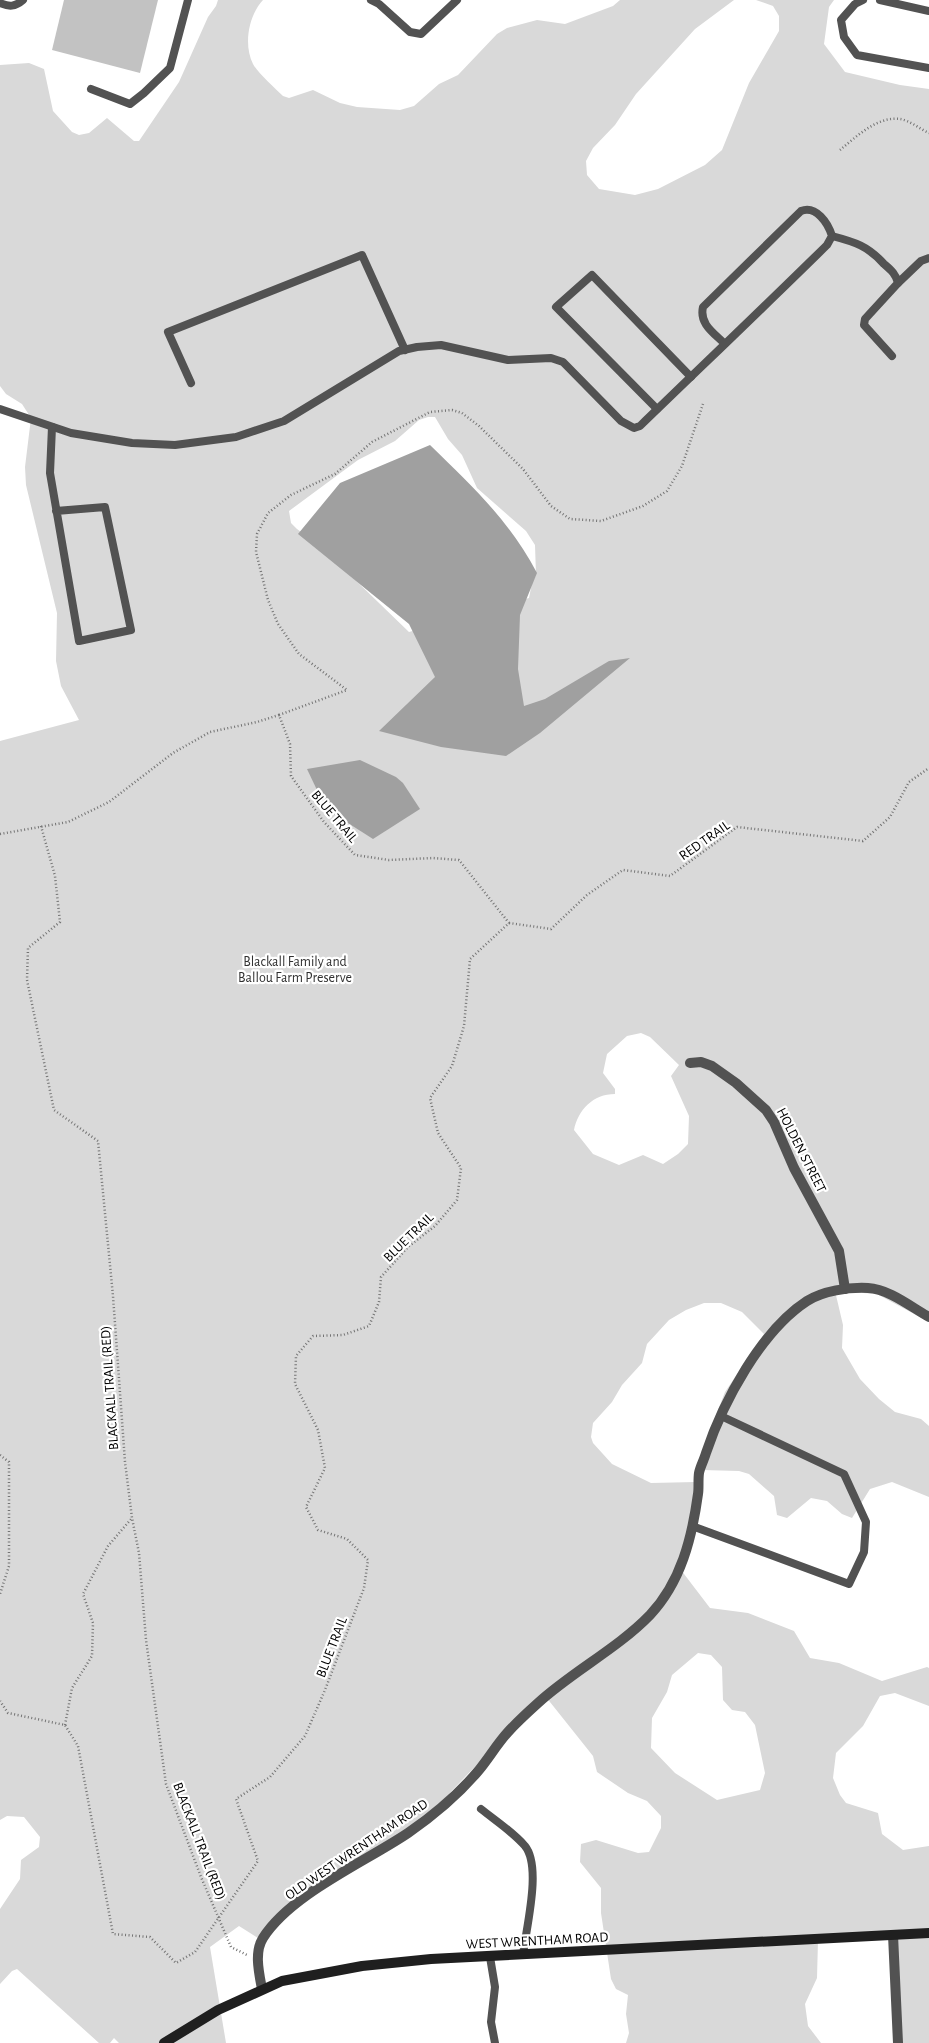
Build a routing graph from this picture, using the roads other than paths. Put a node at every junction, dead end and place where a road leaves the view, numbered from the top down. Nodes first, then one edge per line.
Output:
1 (23, 0) edge
2 (188, 0) edge
3 (371, 0) edge
4 (457, 0) edge
5 (863, 0) edge
6 (880, 0) edge
7 (0, 3) edge
8 (929, 11) edge
9 (929, 68) edge
10 (91, 89) dead end
11 (832, 236) junction
12 (929, 258) edge
13 (898, 283) junction
14 (725, 344) junction
15 (405, 350) junction
16 (892, 356) dead end
17 (691, 377) junction
18 (192, 383) dead end
19 (0, 409) edge
20 (657, 409) junction
21 (52, 427) junction
22 (56, 511) junction
23 (690, 1063) dead end
24 (845, 1289) junction
25 (929, 1317) edge
26 (721, 1416) junction
27 (692, 1526) junction
28 (481, 1809) dead end
29 (929, 1933) edge
30 (893, 1935) junction
31 (523, 1955) junction
32 (490, 1956) junction
33 (262, 1989) junction
34 (164, 2043) edge
35 (495, 2043) edge
36 (898, 2043) edge

1 - 7 lane
2 - 10 lane
3 - 4 lane
5 - 9 lane
6 - 8 lane
11 - 13 lane
11 - 14 lane
11 - 14 lane
12 - 13 lane
13 - 16 lane
14 - 17 lane
15 - 18 lane
15 - 20 lane
15 - 21 lane
17 - 20 lane
17 - 20 lane
19 - 21 lane
21 - 22 lane
22 - 22 lane
23 - 24 street, HOLDEN STREET
24 - 25 street, OLD WEST WRENTHAM ROAD
24 - 26 street, OLD WEST WRENTHAM ROAD
26 - 27 street, OLD WEST WRENTHAM ROAD
26 - 27 lane
27 - 33 street, OLD WEST WRENTHAM ROAD
28 - 31 lane
29 - 30 street, WEST WRENTHAM ROAD
30 - 31 street, WEST WRENTHAM ROAD
30 - 36 street
31 - 32 street, WEST WRENTHAM ROAD
32 - 33 street, WEST WRENTHAM ROAD
32 - 35 lane
33 - 34 street, WEST WRENTHAM ROAD

